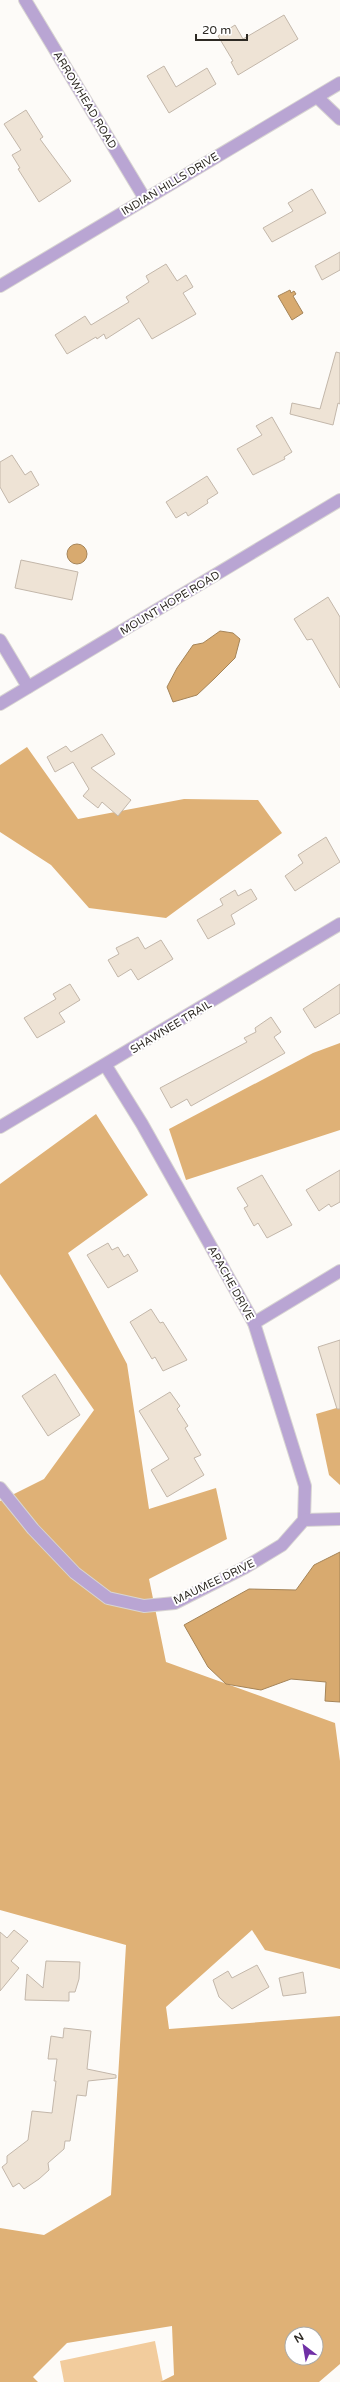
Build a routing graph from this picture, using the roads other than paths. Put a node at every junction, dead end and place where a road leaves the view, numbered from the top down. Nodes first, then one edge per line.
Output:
1 (25, 0) edge
2 (340, 83) edge
3 (317, 97) junction
4 (340, 119) edge
5 (145, 199) junction
6 (0, 286) edge
7 (340, 500) edge
8 (0, 640) edge
9 (28, 688) junction
10 (0, 704) edge
11 (340, 924) edge
12 (106, 1066) junction
13 (0, 1127) edge
14 (340, 1271) edge
15 (254, 1323) junction
16 (0, 1488) edge
17 (340, 1519) edge
18 (304, 1520) junction

1 - 5 street, ARROWHEAD ROAD
2 - 3 street, INDIAN HILLS DRIVE
3 - 4 street
3 - 5 street, INDIAN HILLS DRIVE
5 - 6 street, INDIAN HILLS DRIVE
7 - 9 street, MOUNT HOPE ROAD
8 - 9 street
9 - 10 street, MOUNT HOPE ROAD
11 - 12 street, SHAWNEE TRAIL
12 - 13 street, SHAWNEE TRAIL
12 - 15 street, APACHE DRIVE
14 - 15 street
15 - 18 street, APACHE DRIVE
16 - 18 street, MAUMEE DRIVE
17 - 18 street

